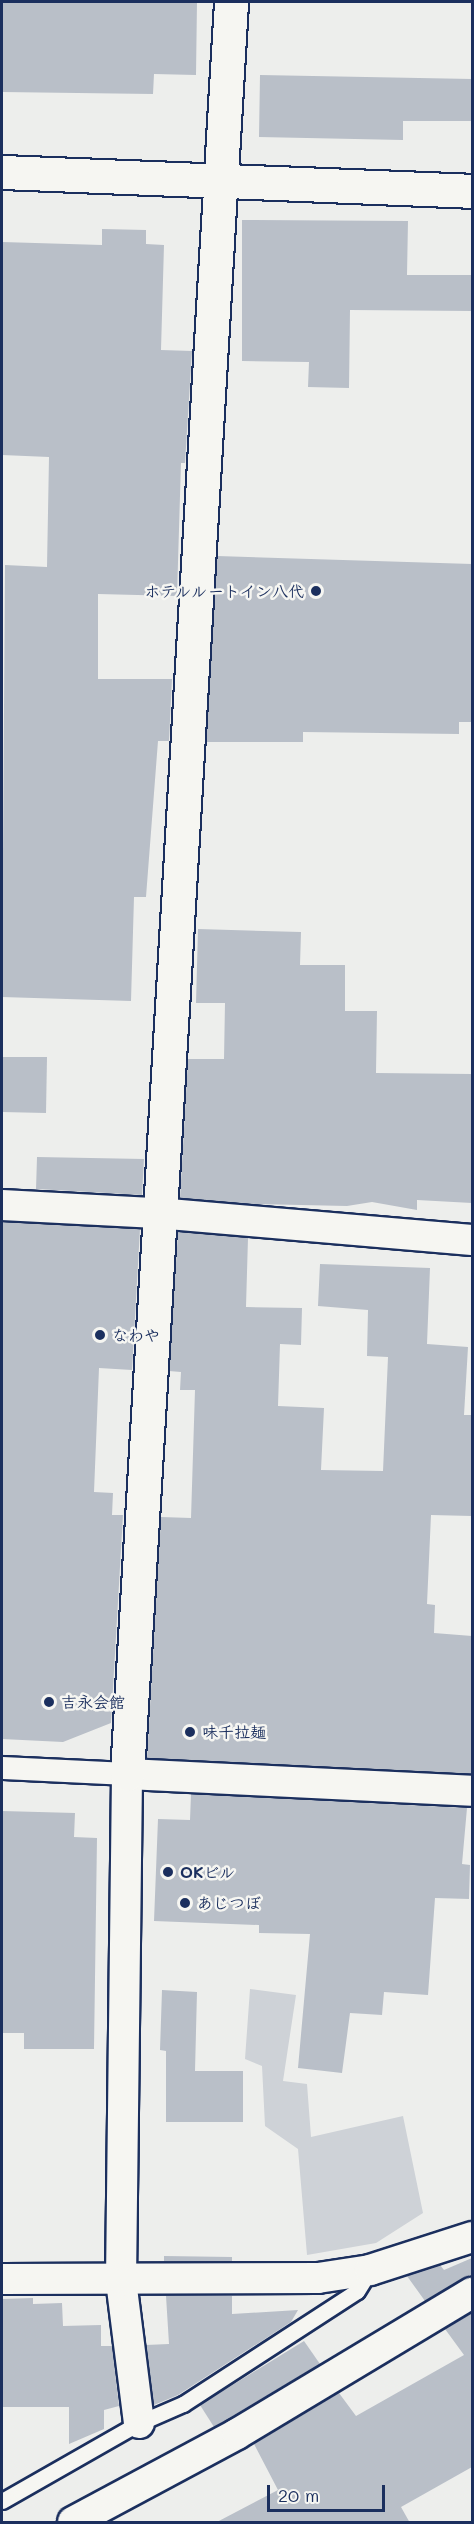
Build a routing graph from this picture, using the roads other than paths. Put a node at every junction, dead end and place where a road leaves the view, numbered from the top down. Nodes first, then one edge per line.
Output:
1 (231, 2) edge
2 (2, 172) edge
3 (223, 181) junction
4 (472, 191) edge
5 (2, 1206) edge
6 (157, 1213) junction
7 (472, 1240) edge
8 (2, 1768) edge
9 (127, 1774) junction
10 (472, 1791) edge
11 (472, 2237) edge
12 (370, 2270) junction
13 (2, 2279) edge
14 (122, 2281) junction
15 (472, 2293) edge
16 (139, 2423) junction
17 (2, 2501) edge
18 (73, 2523) edge

1 - 3 street
2 - 3 street
3 - 4 street
3 - 6 street
5 - 6 street
6 - 7 street
6 - 9 street
8 - 9 street
9 - 10 street
9 - 14 street
11 - 12 street
12 - 14 street
12 - 16 lane
13 - 14 street
14 - 16 street
15 - 18 street
16 - 17 lane

